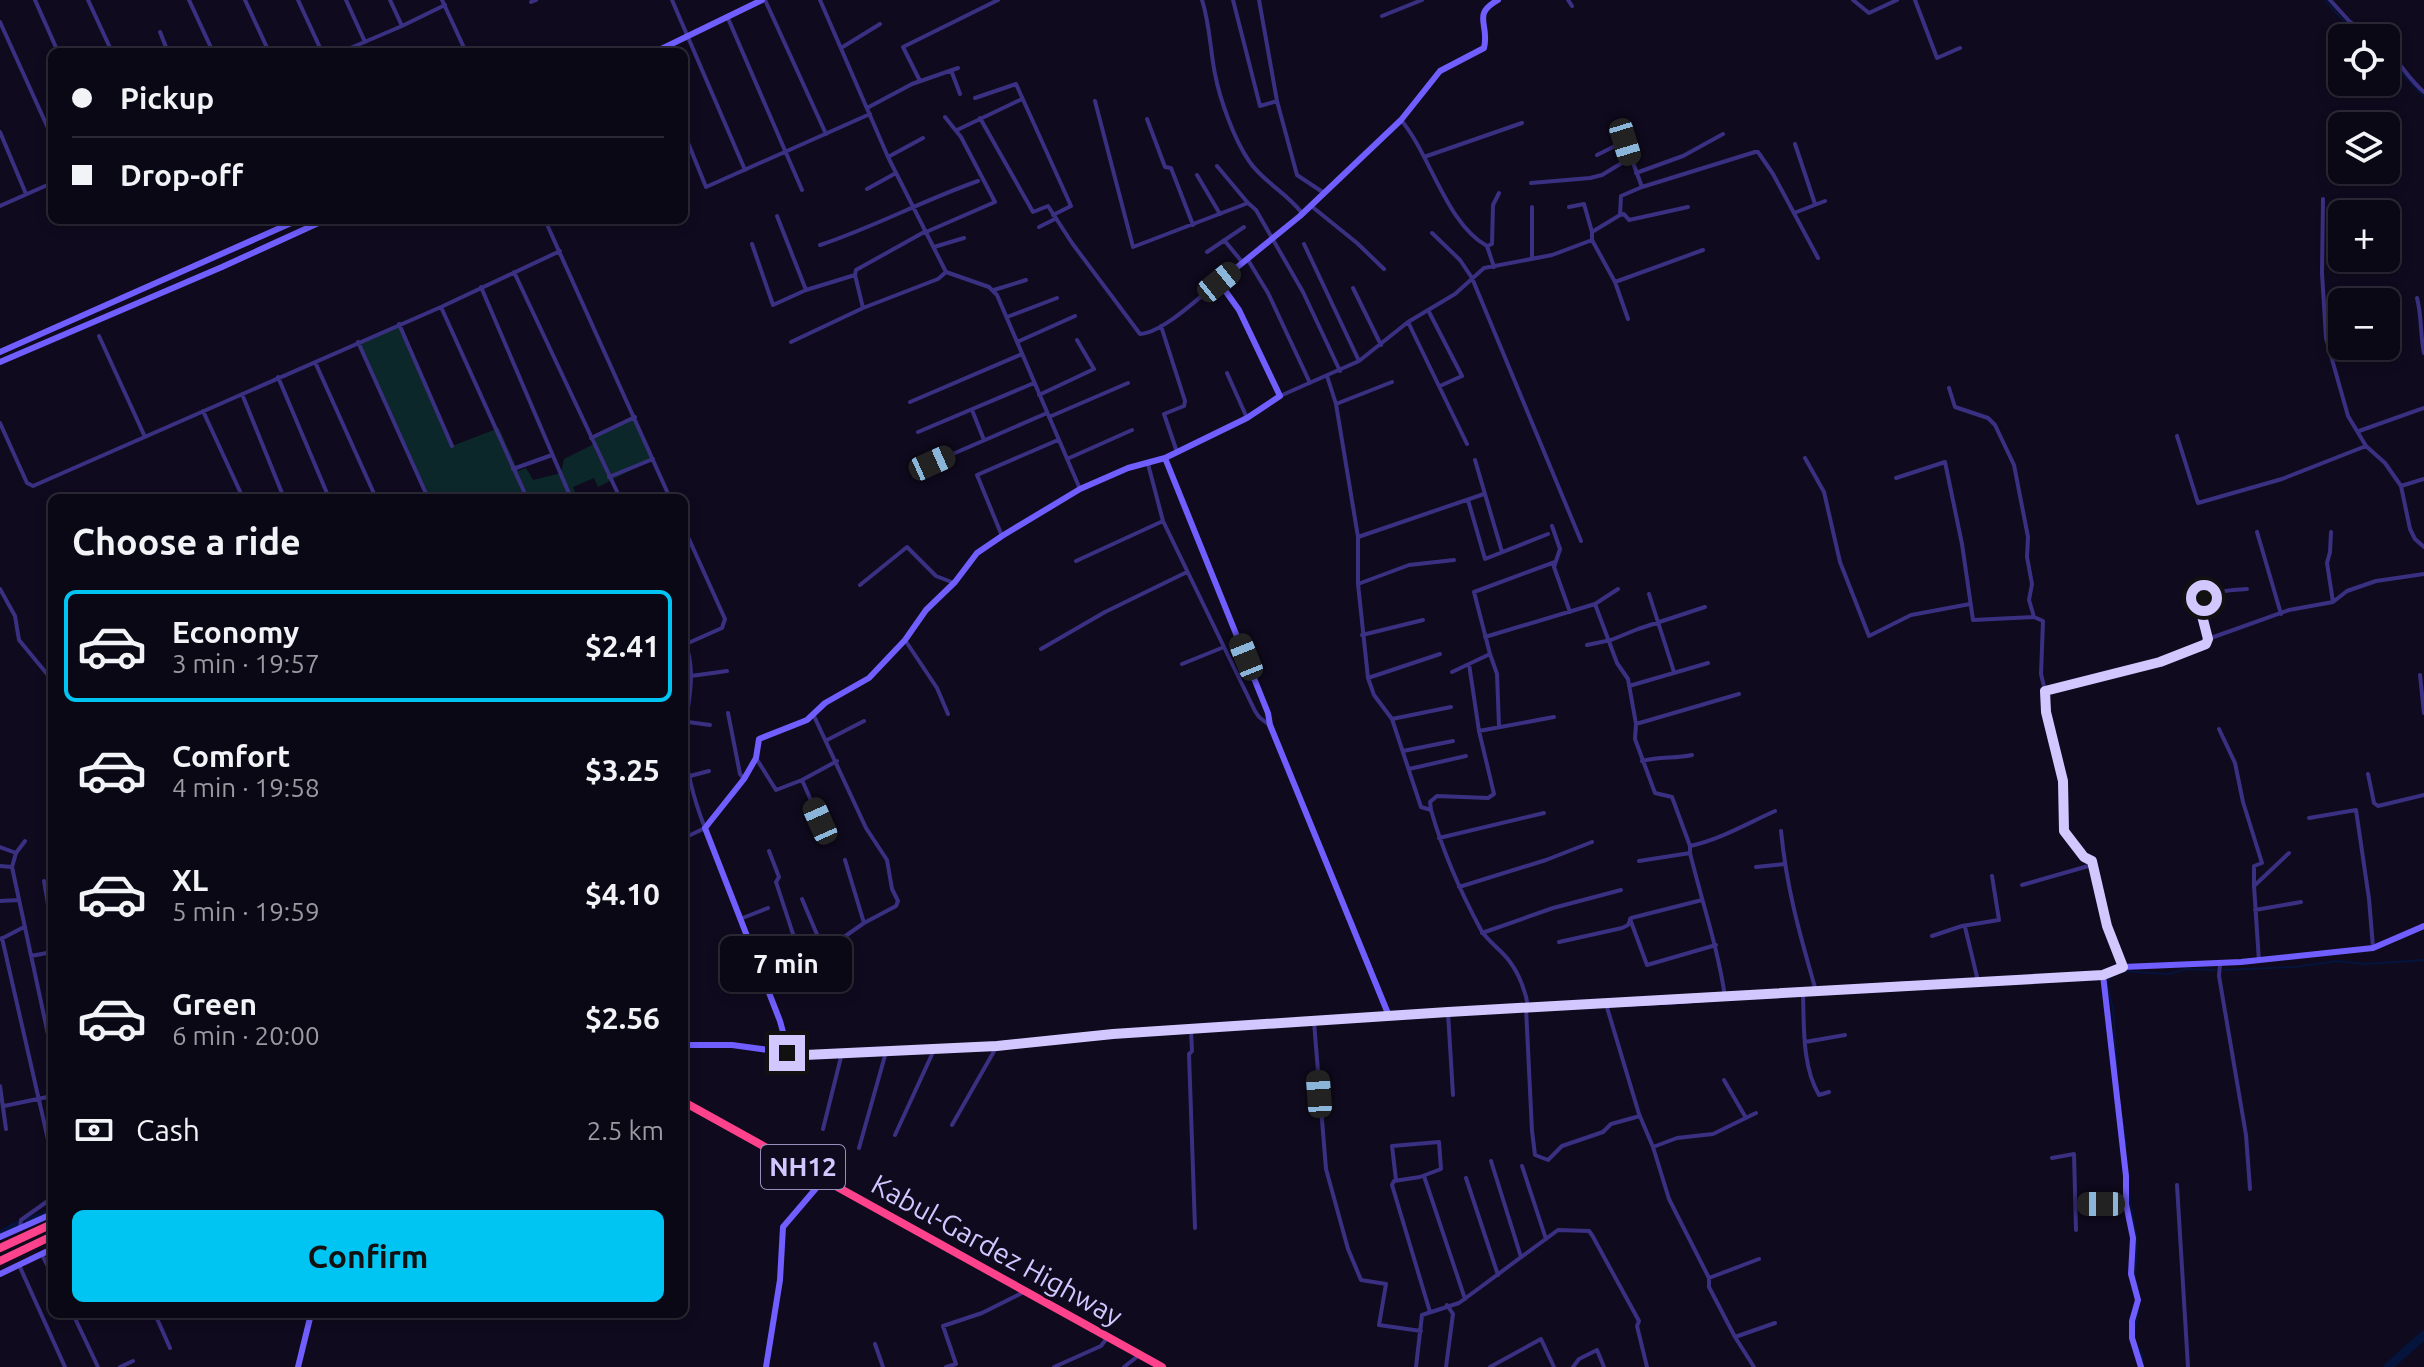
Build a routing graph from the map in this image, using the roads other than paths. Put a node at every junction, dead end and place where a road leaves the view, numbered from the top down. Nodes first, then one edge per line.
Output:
1 (35, 0) edge
2 (88, 0) edge
3 (189, 0) edge
4 (245, 0) edge
5 (298, 0) edge
6 (346, 0) edge
7 (390, 0) edge
8 (672, 0) edge
9 (763, 0) edge
10 (820, 0) edge
11 (998, 0) edge
12 (1202, 0) edge
13 (1233, 0) edge
14 (1259, 0) edge
15 (1422, 0) edge
16 (1498, 0) edge
17 (1568, 0) edge
18 (1853, 0) edge
19 (1897, 0) edge
20 (1915, 0) edge
21 (2330, 0) edge
22 (444, 2) edge
23 (1572, 6) dead end
24 (727, 16) junction
25 (1382, 16) dead end
26 (0, 22) edge
27 (880, 24) dead end
28 (2353, 24) edge
29 (402, 26) junction
30 (160, 32) dead end
31 (688, 35) junction
32 (365, 42) junction
33 (56, 48) edge
34 (110, 48) edge
35 (166, 48) edge
36 (211, 48) edge
37 (267, 48) edge
38 (320, 48) edge
39 (351, 48) edge
40 (464, 48) edge
41 (663, 48) edge
42 (841, 48) junction
43 (1960, 48) dead end
44 (2400, 63) edge
45 (958, 68) dead end
46 (951, 69) junction
47 (920, 81) junction
48 (2424, 92) edge
49 (960, 94) dead end
50 (975, 98) dead end
51 (1022, 99) junction
52 (1095, 101) dead end
53 (1277, 101) junction
54 (869, 111) junction
55 (945, 117) dead end
56 (980, 118) junction
57 (1147, 119) dead end
58 (1401, 120) junction
59 (1522, 123) dead end
60 (48, 128) edge
61 (957, 130) junction
62 (0, 132) edge
63 (826, 134) junction
64 (1723, 134) dead end
65 (923, 138) dead end
66 (688, 143) edge
67 (1795, 144) dead end
68 (786, 152) junction
69 (1597, 155) dead end
70 (888, 157) junction
71 (1424, 157) junction
72 (1630, 158) junction
73 (1217, 166) dead end
74 (745, 170) junction
75 (896, 173) junction
76 (1636, 173) junction
77 (1197, 175) dead end
78 (978, 181) dead end
79 (1531, 183) dead end
80 (48, 185) edge
81 (1642, 187) junction
82 (867, 189) dead end
83 (802, 190) dead end
84 (1324, 193) junction
85 (1499, 193) dead end
86 (26, 194) junction
87 (2323, 199) dead end
88 (1825, 201) dead end
89 (1248, 203) junction
90 (1815, 204) junction
91 (1310, 205) junction
92 (0, 206) edge
93 (913, 207) junction
94 (1532, 207) dead end
95 (1569, 207) dead end
96 (1688, 207) dead end
97 (1302, 213) junction
98 (1794, 213) junction
99 (1220, 214) junction
100 (1620, 215) junction
101 (777, 216) dead end
102 (1054, 217) junction
103 (289, 224) edge
104 (297, 224) edge
105 (316, 224) edge
106 (547, 224) edge
107 (1193, 225) junction
108 (282, 227) junction
109 (1039, 227) dead end
110 (1244, 227) dead end
111 (299, 232) junction
112 (926, 232) junction
113 (1592, 232) junction
114 (1432, 233) dead end
115 (287, 238) junction
116 (964, 238) dead end
117 (1271, 239) junction
118 (1224, 240) junction
119 (1592, 240) junction
120 (752, 244) dead end
121 (1304, 244) dead end
122 (820, 245) dead end
123 (1487, 246) junction
124 (934, 247) junction
125 (1703, 250) dead end
126 (560, 251) junction
127 (1207, 252) dead end
128 (1532, 257) junction
129 (1818, 258) dead end
130 (1245, 261) junction
131 (1494, 267) junction
132 (1384, 269) dead end
133 (514, 272) junction
134 (946, 272) junction
135 (855, 275) junction
136 (1472, 278) junction
137 (1026, 280) dead end
138 (1219, 282) junction
139 (1615, 282) junction
140 (481, 287) junction
141 (1353, 288) dead end
142 (806, 290) junction
143 (994, 290) junction
144 (1057, 298) dead end
145 (2417, 298) dead end
146 (441, 307) junction
147 (863, 308) junction
148 (1428, 310) junction
149 (1075, 316) dead end
150 (1007, 317) junction
151 (1628, 319) dead end
152 (1408, 322) junction
153 (399, 324) junction
154 (1161, 326) junction
155 (99, 336) dead end
156 (1077, 340) dead end
157 (358, 342) junction
158 (791, 342) dead end
159 (1017, 342) junction
160 (1381, 345) junction
161 (0, 352) edge
162 (2424, 353) edge
163 (1022, 354) junction
164 (1359, 361) junction
165 (0, 362) edge
166 (315, 362) junction
167 (1340, 371) junction
168 (1227, 373) dead end
169 (1327, 376) junction
170 (278, 377) junction
171 (1392, 382) dead end
172 (1034, 383) junction
173 (1128, 383) dead end
174 (1310, 383) junction
175 (1440, 386) junction
176 (1949, 388) dead end
177 (242, 394) junction
178 (1039, 395) junction
179 (1280, 396) junction
180 (910, 402) dead end
181 (1336, 404) junction
182 (2424, 408) edge
183 (972, 410) junction
184 (203, 411) junction
185 (1048, 415) junction
186 (635, 417) junction
187 (1247, 418) junction
188 (0, 423) edge
189 (1132, 430) dead end
190 (2359, 431) junction
191 (918, 432) dead end
192 (2177, 436) dead end
193 (145, 437) junction
194 (591, 438) junction
195 (984, 440) junction
196 (1059, 440) junction
197 (1467, 444) dead end
198 (452, 446) dead end
199 (2366, 446) junction
200 (1177, 452) junction
201 (552, 455) junction
202 (1165, 458) junction
203 (1805, 458) dead end
204 (653, 459) junction
205 (1067, 459) junction
206 (1475, 460) dead end
207 (932, 463) dead end
208 (1148, 464) junction
209 (513, 470) junction
210 (609, 477) junction
211 (1896, 478) dead end
212 (2424, 479) edge
213 (2401, 486) junction
214 (1080, 489) junction
215 (241, 494) edge
216 (282, 494) edge
217 (327, 494) edge
218 (374, 494) edge
219 (426, 494) edge
220 (525, 494) edge
221 (569, 494) edge
222 (618, 494) edge
223 (668, 494) edge
224 (1484, 494) junction
225 (1468, 500) junction
226 (1163, 521) junction
227 (1552, 526) dead end
228 (2257, 532) dead end
229 (2331, 532) dead end
230 (1548, 534) dead end
231 (1002, 536) junction
232 (688, 537) edge
233 (1358, 537) junction
234 (1581, 541) dead end
235 (2424, 547) edge
236 (1502, 552) junction
237 (1454, 560) dead end
238 (1076, 561) dead end
239 (1555, 562) junction
240 (1187, 572) junction
241 (2424, 574) edge
242 (954, 583) junction
243 (1358, 584) junction
244 (860, 585) dead end
245 (0, 589) edge
246 (1618, 589) dead end
247 (2247, 589) dead end
248 (1649, 594) dead end
249 (2333, 602) junction
250 (1595, 604) junction
251 (1970, 604) junction
252 (1705, 607) dead end
253 (1570, 612) junction
254 (2281, 614) junction
255 (2034, 617) junction
256 (1423, 620) dead end
257 (1658, 623) junction
258 (1362, 635) junction
259 (1485, 637) junction
260 (2208, 639) junction
261 (905, 640) junction
262 (1611, 640) junction
263 (688, 644) edge
264 (1587, 645) dead end
265 (1225, 647) junction
266 (1041, 649) dead end
267 (1440, 654) dead end
268 (1490, 654) junction
269 (688, 660) edge
270 (1708, 663) dead end
271 (1182, 664) dead end
272 (1469, 664) junction
273 (727, 671) dead end
274 (1452, 672) dead end
275 (1674, 672) junction
276 (48, 675) edge
277 (2420, 675) dead end
278 (691, 676) junction
279 (1368, 678) junction
280 (1629, 686) junction
281 (2045, 691) junction
282 (1739, 694) dead end
283 (690, 703) joint
284 (1451, 707) dead end
285 (728, 713) dead end
286 (2424, 713) edge
287 (688, 714) edge
288 (948, 714) dead end
289 (814, 716) junction
290 (1554, 717) dead end
291 (1392, 719) junction
292 (864, 721) dead end
293 (1636, 724) junction
294 (710, 725) dead end
295 (1270, 725) junction
296 (688, 726) edge
297 (1499, 727) junction
298 (2219, 729) dead end
299 (1479, 731) junction
300 (827, 740) junction
301 (1453, 741) dead end
302 (1403, 751) junction
303 (1692, 755) dead end
304 (1466, 756) dead end
305 (756, 758) junction
306 (837, 761) junction
307 (1642, 761) junction
308 (1409, 769) junction
309 (709, 771) dead end
310 (688, 772) edge
311 (2368, 774) dead end
312 (690, 776) junction
313 (744, 779) junction
314 (802, 780) junction
315 (2424, 795) edge
316 (1431, 810) junction
317 (1775, 811) dead end
318 (1544, 813) dead end
319 (2309, 818) dead end
320 (820, 821) dead end
321 (705, 828) junction
322 (1781, 831) dead end
323 (688, 836) edge
324 (1439, 838) junction
325 (25, 841) dead end
326 (1592, 842) dead end
327 (1690, 846) junction
328 (0, 847) edge
329 (769, 851) dead end
330 (16, 853) junction
331 (1690, 853) junction
332 (2289, 853) dead end
333 (845, 860) dead end
334 (1639, 861) dead end
335 (1784, 864) junction
336 (2092, 865) junction
337 (0, 866) edge
338 (12, 867) junction
339 (1756, 867) dead end
340 (1992, 876) dead end
341 (44, 881) dead end
342 (2022, 885) dead end
343 (2254, 886) junction
344 (1459, 887) junction
345 (1621, 890) dead end
346 (802, 899) dead end
347 (19, 900) junction
348 (1702, 900) junction
349 (0, 901) edge
350 (2301, 902) dead end
351 (48, 904) edge
352 (768, 908) dead end
353 (2255, 910) junction
354 (740, 919) junction
355 (1630, 919) junction
356 (864, 923) junction
357 (2424, 926) edge
358 (24, 927) junction
359 (1965, 927) junction
360 (1482, 933) junction
361 (1932, 936) dead end
362 (1, 939) edge
363 (1559, 942) dead end
364 (1716, 945) junction
365 (2373, 948) junction
366 (824, 951) junction
367 (48, 953) edge
368 (31, 956) junction
369 (2259, 961) junction
370 (808, 963) junction
371 (2220, 964) junction
372 (2123, 967) junction
373 (2103, 975) junction
374 (1978, 981) junction
375 (1816, 991) junction
376 (770, 993) junction
377 (1803, 993) junction
378 (1725, 997) junction
379 (1606, 1004) junction
380 (1527, 1008) junction
381 (1448, 1012) junction
382 (1389, 1016) junction
383 (1314, 1022) junction
384 (1191, 1029) junction
385 (48, 1035) edge
386 (1845, 1035) dead end
387 (1805, 1042) junction
388 (688, 1045) edge
389 (997, 1046) junction
390 (934, 1050) junction
391 (780, 1052) junction
392 (886, 1052) junction
393 (842, 1053) junction
394 (1724, 1080) dead end
395 (0, 1086) edge
396 (1829, 1092) dead end
397 (1453, 1095) dead end
398 (48, 1097) edge
399 (40, 1099) junction
400 (688, 1104) edge
401 (4, 1106) junction
402 (1756, 1113) dead end
403 (2, 1116) edge
404 (1640, 1116) junction
405 (1746, 1118) junction
406 (952, 1125) dead end
407 (6, 1129) dead end
408 (823, 1129) dead end
409 (895, 1135) dead end
410 (48, 1138) edge
411 (1653, 1147) junction
412 (859, 1148) dead end
413 (2052, 1158) dead end
414 (1491, 1161) dead end
415 (1522, 1166) dead end
416 (1424, 1176) junction
417 (1466, 1178) dead end
418 (824, 1179) junction
419 (1396, 1180) junction
420 (2177, 1185) dead end
421 (2250, 1189) dead end
422 (48, 1201) edge
423 (2075, 1204) junction
424 (2126, 1204) junction
425 (48, 1216) edge
426 (48, 1226) edge
427 (20, 1228) junction
428 (1195, 1228) dead end
429 (2076, 1230) dead end
430 (0, 1237) edge
431 (48, 1238) edge
432 (18, 1239) junction
433 (1546, 1239) junction
434 (0, 1248) edge
435 (48, 1251) edge
436 (42, 1254) junction
437 (1521, 1257) junction
438 (1759, 1259) dead end
439 (0, 1261) edge
440 (19, 1265) junction
441 (48, 1266) edge
442 (0, 1274) edge
443 (1498, 1275) junction
444 (1709, 1278) junction
445 (1027, 1290) junction
446 (1465, 1299) junction
447 (1447, 1305) junction
448 (1430, 1312) junction
449 (75, 1318) edge
450 (157, 1318) edge
451 (310, 1318) edge
452 (1775, 1323) dead end
453 (1421, 1331) junction
454 (1109, 1337) junction
455 (1735, 1337) junction
456 (875, 1344) dead end
457 (170, 1348) dead end
458 (1140, 1355) junction
459 (133, 1361) dead end
460 (65, 1367) edge
461 (98, 1367) edge
462 (120, 1367) edge
463 (298, 1367) edge
464 (766, 1367) edge
465 (883, 1367) edge
466 (946, 1367) edge
467 (1054, 1367) edge
468 (1124, 1367) edge
469 (1162, 1367) edge
470 (1416, 1367) edge
471 (1446, 1367) edge
472 (1490, 1367) edge
473 (1554, 1367) edge
474 (1573, 1367) edge
475 (1604, 1367) edge
476 (1646, 1367) edge
477 (1754, 1367) edge
478 (2141, 1367) edge
479 (2188, 1367) edge

1 - 33 street
2 - 34 street
3 - 36 street
4 - 37 street
5 - 38 street
6 - 32 street
7 - 29 street
8 - 31 street
9 - 24 street
9 - 63 street
10 - 42 street
11 - 47 street
12 - 97 street
13 - 53 street
14 - 53 street
15 - 25 street
16 - 58 street
17 - 23 street
18 - 19 street
20 - 43 street
21 - 28 street
22 - 29 street
22 - 40 street
24 - 31 street
24 - 68 street
26 - 60 street
27 - 42 street
29 - 32 street
30 - 35 street
31 - 41 street
31 - 74 street
32 - 39 street
42 - 54 street
44 - 48 street
45 - 46 street
46 - 47 street
46 - 49 street
47 - 54 street
50 - 51 street
51 - 56 street
51 - 102 street
52 - 107 street
53 - 84 street
54 - 63 street
54 - 70 street
55 - 61 street
56 - 61 street
56 - 102 street
57 - 107 street
58 - 71 street
58 - 84 street
59 - 71 street
61 - 112 street
62 - 86 street
63 - 68 street
64 - 76 street
65 - 70 street
66 - 74 street
67 - 90 street
68 - 74 street
68 - 83 street
69 - 72 street
70 - 75 street
71 - 123 street
72 - 76 street
72 - 79 street
73 - 89 street
75 - 82 street
75 - 93 street
76 - 81 street
77 - 99 street
78 - 93 street
80 - 86 street
81 - 98 street
81 - 100 street
84 - 91 street
85 - 123 street
86 - 92 street
87 - 190 street
88 - 90 street
89 - 99 street
89 - 117 street
90 - 98 street
91 - 97 street
91 - 132 street
93 - 112 street
93 - 122 street
94 - 128 street
95 - 113 street
96 - 100 street
97 - 117 street
98 - 129 street
99 - 107 street
100 - 113 street
101 - 142 street
102 - 109 street
102 - 154 street
103 - 108 street
104 - 111 street
105 - 111 street
106 - 126 street
108 - 115 street
108 - 161 street
110 - 118 street
111 - 115 street
112 - 124 street
112 - 135 street
113 - 119 street
114 - 136 street
115 - 165 street
116 - 124 street
117 - 130 street
117 - 167 street
118 - 127 street
118 - 130 street
119 - 128 street
119 - 139 street
120 - 142 street
121 - 164 street
123 - 131 street
124 - 134 street
125 - 139 street
126 - 133 street
126 - 186 street
128 - 131 street
130 - 138 street
130 - 174 street
131 - 136 street
133 - 140 street
133 - 194 street
134 - 143 street
134 - 147 street
135 - 142 street
135 - 147 street
136 - 148 street
136 - 234 street
137 - 143 street
138 - 154 street
138 - 179 street
139 - 151 street
140 - 146 street
140 - 201 street
141 - 160 street
143 - 150 street
144 - 150 street
145 - 162 street
146 - 153 street
146 - 209 street
147 - 158 street
148 - 152 street
148 - 175 street
149 - 159 street
150 - 159 street
152 - 160 street
152 - 175 street
153 - 157 street
153 - 198 street
154 - 200 street
155 - 193 street
156 - 178 street
157 - 166 street
157 - 219 street
159 - 163 street
160 - 164 street
163 - 172 street
163 - 180 street
164 - 167 street
166 - 170 street
166 - 218 street
167 - 169 street
168 - 187 street
169 - 174 street
169 - 181 street
170 - 177 street
170 - 217 street
171 - 181 street
172 - 178 street
172 - 183 street
173 - 185 street
174 - 179 street
175 - 197 street
176 - 255 street
177 - 184 street
177 - 216 street
178 - 185 street
179 - 187 street
181 - 233 street
182 - 190 street
183 - 191 street
183 - 195 street
184 - 193 street
184 - 215 street
185 - 195 street
185 - 196 street
186 - 194 street
186 - 204 street
187 - 200 street
188 - 193 street
189 - 205 street
190 - 199 street
192 - 199 street
194 - 210 street
195 - 207 street
196 - 205 street
196 - 231 street
199 - 213 street
200 - 202 street
201 - 209 street
201 - 221 street
202 - 208 street
202 - 295 street
203 - 251 street
204 - 210 street
204 - 223 street
205 - 214 street
206 - 224 street
208 - 214 street
208 - 226 street
209 - 220 street
210 - 222 street
211 - 251 street
212 - 213 street
213 - 235 street
214 - 231 street
224 - 225 street
224 - 236 street
225 - 233 street
225 - 236 street
226 - 238 street
226 - 240 street
227 - 239 street
228 - 254 street
229 - 249 street
230 - 236 street
231 - 242 street
232 - 263 street
233 - 243 street
237 - 243 street
239 - 253 street
239 - 259 street
240 - 265 street
240 - 266 street
241 - 249 street
242 - 244 street
242 - 261 street
243 - 258 street
245 - 276 street
246 - 250 street
247 - 260 street
248 - 257 street
249 - 254 street
250 - 253 street
250 - 262 street
251 - 255 street
252 - 257 street
253 - 259 street
254 - 260 street
255 - 281 street
256 - 258 street
257 - 262 street
257 - 275 street
258 - 279 street
259 - 268 street
260 - 281 street
261 - 288 street
261 - 289 street
262 - 264 street
262 - 280 street
265 - 271 street
265 - 295 street
267 - 279 street
268 - 272 street
268 - 297 street
269 - 278 street
270 - 275 street
272 - 274 street
272 - 299 street
273 - 278 street
275 - 280 street
277 - 286 street
278 - 283 street
279 - 291 street
280 - 293 street
281 - 336 street
282 - 293 street
283 - 287 street
284 - 291 street
285 - 313 street
289 - 300 street
289 - 305 street
290 - 297 street
291 - 302 street
292 - 300 street
293 - 307 street
294 - 296 street
295 - 382 street
297 - 299 street
298 - 343 street
299 - 316 street
300 - 306 street
301 - 302 street
302 - 308 street
303 - 307 street
304 - 308 street
305 - 313 street
305 - 314 street
306 - 314 street
306 - 356 street
307 - 327 street
308 - 316 street
309 - 312 street
310 - 312 street
311 - 315 street
312 - 321 street
313 - 321 street
314 - 320 street
316 - 324 street
317 - 327 street
318 - 324 street
319 - 365 street
321 - 323 street
321 - 354 street
322 - 335 street
324 - 344 street
325 - 330 street
326 - 344 street
327 - 331 street
328 - 330 street
329 - 370 street
330 - 338 street
331 - 334 street
331 - 348 street
332 - 343 street
333 - 356 street
335 - 339 street
335 - 375 street
336 - 342 street
336 - 372 street
337 - 338 street
338 - 347 street
340 - 359 street
341 - 351 street
343 - 353 street
344 - 360 street
345 - 360 street
346 - 366 street
347 - 349 street
347 - 358 street
348 - 355 street
348 - 364 street
350 - 353 street
352 - 354 street
353 - 369 street
354 - 376 street
355 - 363 street
355 - 364 street
356 - 366 street
357 - 365 street
358 - 362 street
358 - 368 street
359 - 361 street
359 - 374 street
360 - 380 street
362 - 399 street
364 - 378 street
365 - 369 street
366 - 370 street
367 - 368 street
368 - 385 street
369 - 371 street
370 - 376 street
371 - 372 street
371 - 421 street
372 - 373 street
373 - 374 street
373 - 424 street
374 - 375 street
375 - 377 street
376 - 391 street
377 - 378 street
377 - 387 street
378 - 379 street
379 - 380 street
379 - 404 street
380 - 381 street
380 - 404 street
381 - 382 street
381 - 397 street
382 - 383 street
383 - 384 street
383 - 453 street
384 - 389 street
384 - 428 street
386 - 387 street
387 - 396 street
388 - 391 street
389 - 390 street
389 - 406 street
390 - 392 street
390 - 409 street
391 - 393 street
392 - 393 street
392 - 412 street
393 - 408 street
394 - 405 street
395 - 401 street
398 - 399 street
399 - 401 street
399 - 410 street
400 - 418 highway, Kabul-Gardez Highway / NH12
401 - 403 street
402 - 405 street
403 - 407 street
404 - 411 street
405 - 411 street
411 - 444 street
413 - 423 street
414 - 437 street
415 - 433 street
416 - 419 street
416 - 419 street
416 - 446 street
417 - 443 street
418 - 445 highway, Kabul-Gardez Highway / NH12
418 - 464 street
419 - 448 street
420 - 479 street
422 - 427 street
423 - 424 street
423 - 429 street
424 - 478 street
425 - 427 street
426 - 432 highway
427 - 430 street
427 - 432 street
431 - 439 highway
432 - 434 highway
433 - 437 street
433 - 476 street
435 - 436 street
436 - 440 street
436 - 441 street
437 - 443 street
438 - 444 street
440 - 442 street
440 - 460 street
443 - 446 street
444 - 455 street
445 - 454 highway, Kabul-Gardez Highway / NH12
445 - 466 street
446 - 447 street
447 - 448 street
447 - 471 street
448 - 453 street
449 - 461 street
450 - 457 street
451 - 463 street
452 - 455 street
453 - 470 street
454 - 458 highway, Kabul-Gardez Highway / NH12
454 - 467 street
455 - 477 street
456 - 465 street
458 - 468 street
458 - 469 highway, Kabul-Gardez Highway / NH12
459 - 462 street
472 - 473 street
474 - 475 street

